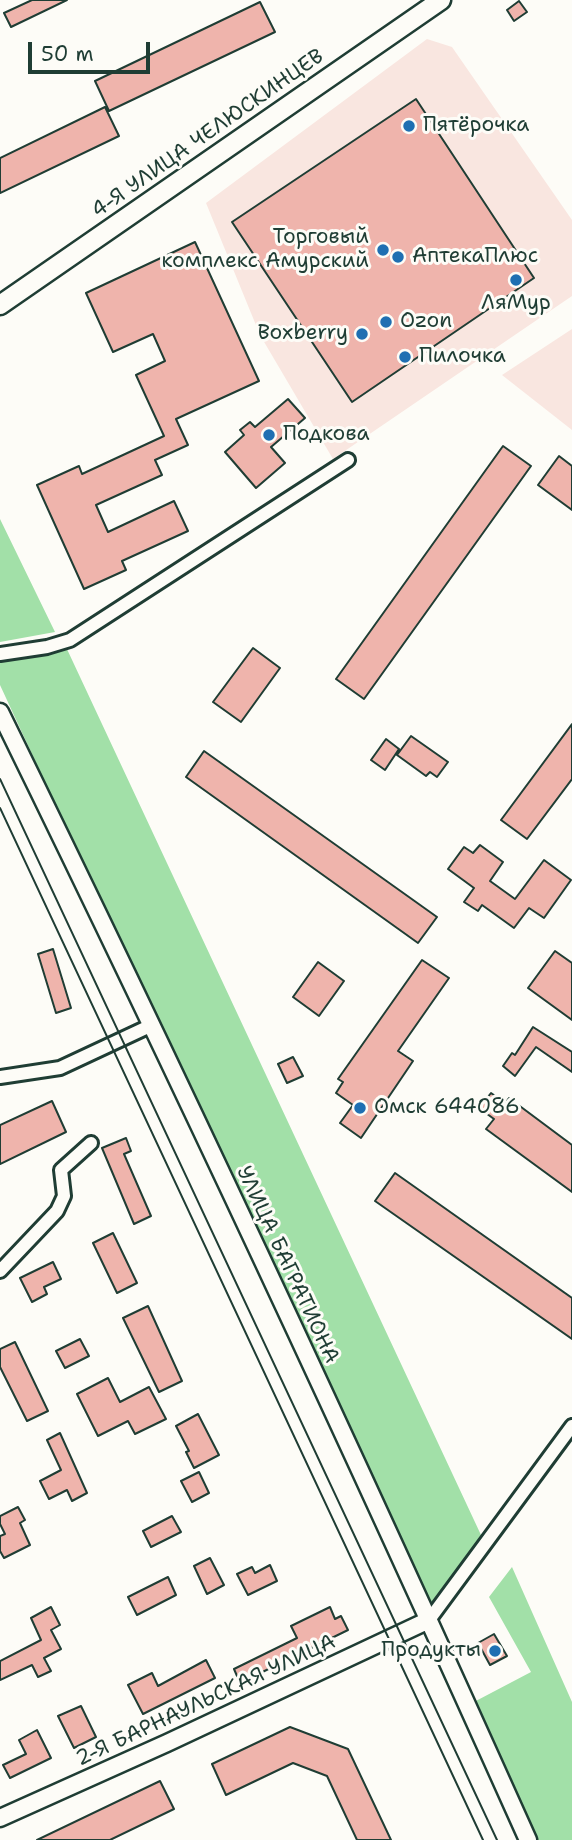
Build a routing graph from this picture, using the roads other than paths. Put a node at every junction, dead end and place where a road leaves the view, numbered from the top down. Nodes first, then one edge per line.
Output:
1 (441, 0) edge
2 (0, 305) edge
3 (348, 460) dead end
4 (0, 654) edge
5 (0, 712) edge
6 (152, 1025) junction
7 (0, 1077) edge
8 (91, 1143) dead end
9 (0, 1271) edge
10 (572, 1426) edge
11 (429, 1620) junction
12 (0, 1818) edge
13 (527, 1840) edge

1 - 2 main road, 4-Я УЛИЦА ЧЕЛЮСКИНЦЕВ
3 - 4 street
5 - 6 street, УЛИЦА БАГРАТИОНА
6 - 7 street
6 - 11 street, УЛИЦА БАГРАТИОНА
8 - 9 street
10 - 11 street
11 - 12 street, 2-Я БАРНАУЛЬСКАЯ УЛИЦА
11 - 13 street, УЛИЦА БАГРАТИОНА

